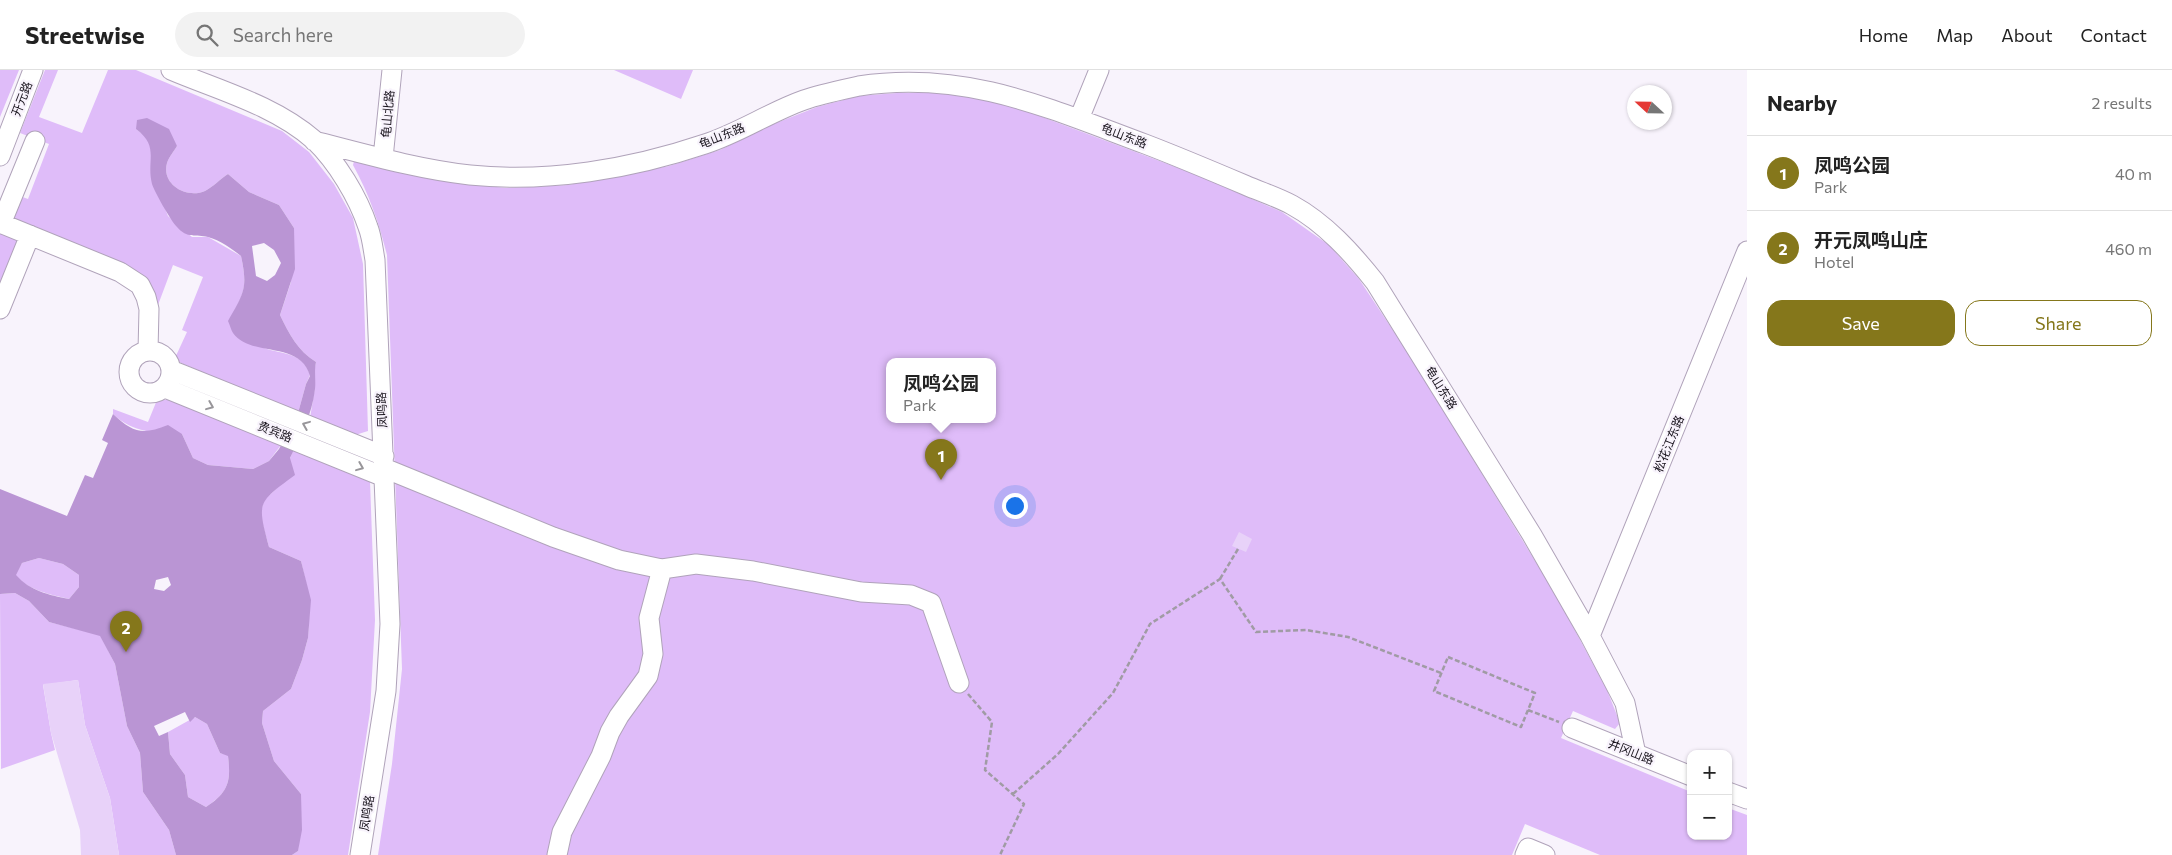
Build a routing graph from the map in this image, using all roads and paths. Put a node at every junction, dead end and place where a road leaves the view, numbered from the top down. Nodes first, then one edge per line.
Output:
1 (33, 70) edge
2 (171, 70) edge
3 (392, 70) edge
4 (1099, 70) edge
5 (1079, 119) junction
6 (35, 141) dead end
7 (314, 141) junction
8 (0, 156) edge
9 (383, 158) junction
10 (1, 223) edge
11 (30, 235) junction
12 (1747, 251) edge
13 (0, 309) edge
14 (148, 351) junction
15 (171, 370) junction
16 (165, 388) junction
17 (384, 467) junction
18 (1238, 548) dead end
19 (662, 569) junction
20 (1220, 579) junction
21 (1590, 636) junction
22 (1441, 673) junction
23 (959, 683) joint
24 (1528, 710) junction
25 (1572, 728) joint
26 (1636, 754) junction
27 (1687, 774) edge
28 (1732, 793) edge
29 (1013, 794) junction
30 (1747, 799) edge
31 (360, 855) edge
32 (557, 855) edge
33 (1000, 855) edge
34 (1525, 855) edge
35 (1545, 855) edge

1 - 8 street, 开元路
2 - 7 street, 凤鸣路
3 - 9 street, 龟山北路
4 - 5 street
5 - 9 street, 龟山东路
5 - 21 street, 龟山东路
6 - 10 street
7 - 9 street, 龟山东路
7 - 17 street, 凤鸣路
10 - 11 street
11 - 13 street
11 - 14 street
12 - 21 street, 松花江东路
14 - 15 street
14 - 16 street
15 - 16 street
17 -> 15 street, 贵宾路
16 -> 17 street, 贵宾路
17 - 19 street
17 - 31 street, 凤鸣路
18 - 20 path
19 - 23 street
19 - 32 street
20 - 22 path
20 - 29 path
21 - 26 street, 龟山东路
22 - 24 path
22 - 24 path
23 - 29 path
24 - 25 path
25 - 26 street, 井冈山路
26 - 27 street, 井冈山路
28 - 30 street
29 - 33 path
34 - 35 street

